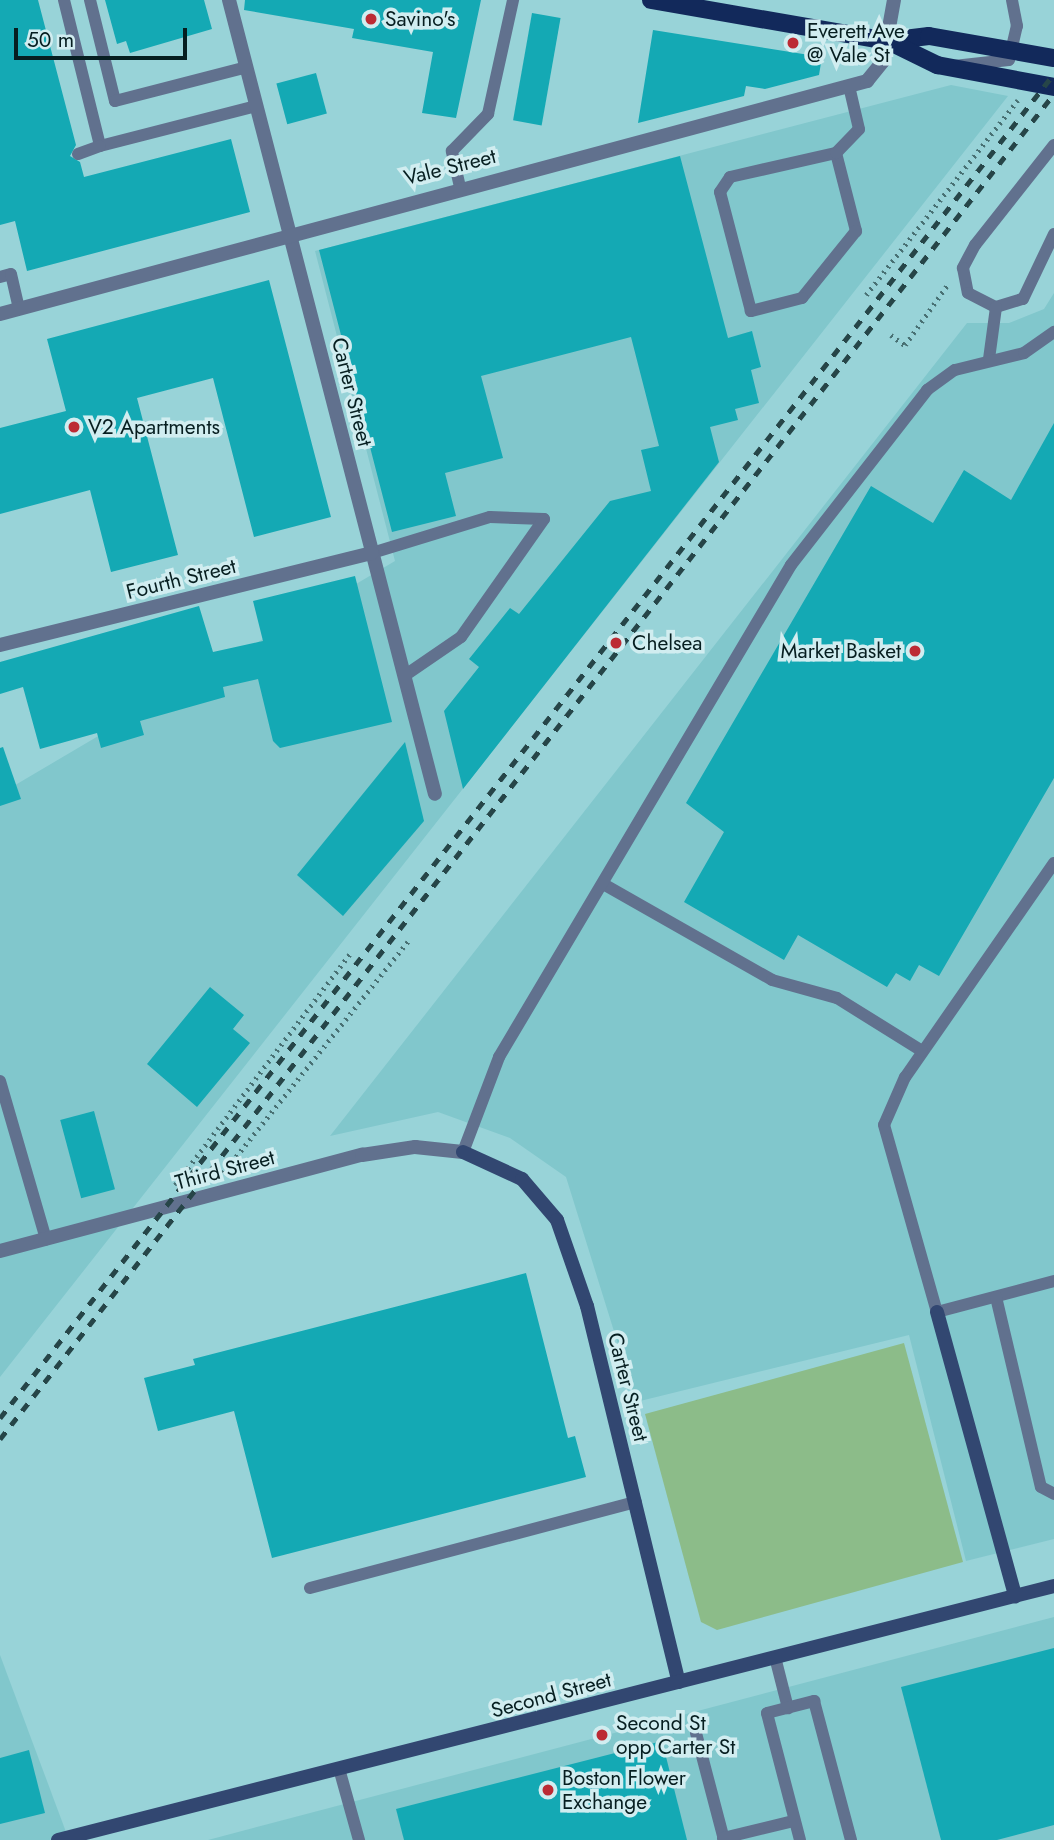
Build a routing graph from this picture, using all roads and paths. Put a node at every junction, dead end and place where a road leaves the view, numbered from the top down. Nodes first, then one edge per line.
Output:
1 (64, 0) edge
2 (90, 0) edge
3 (229, 0) edge
4 (513, 0) edge
5 (651, 0) edge
6 (894, 0) edge
7 (1012, 0) edge
8 (888, 41) junction
9 (1013, 50) junction
10 (1054, 58) edge
11 (247, 67) junction
12 (950, 68) junction
13 (849, 86) junction
14 (1054, 87) edge
15 (1023, 93) dead end
16 (256, 106) junction
17 (1054, 145) edge
18 (100, 146) junction
19 (836, 153) junction
20 (78, 154) dead end
21 (460, 187) junction
22 (1054, 234) edge
23 (290, 236) junction
24 (948, 271) dead end
25 (0, 276) edge
26 (866, 295) dead end
27 (996, 307) junction
28 (19, 309) junction
29 (0, 314) edge
30 (1054, 332) edge
31 (891, 335) dead end
32 (989, 359) junction
33 (372, 553) junction
34 (0, 645) edge
35 (404, 676) junction
36 (435, 794) dead end
37 (1054, 863) edge
38 (605, 885) junction
39 (408, 941) dead end
40 (352, 951) dead end
41 (922, 1052) junction
42 (0, 1081) edge
43 (463, 1152) junction
44 (204, 1197) junction
45 (157, 1209) junction
46 (46, 1239) junction
47 (0, 1251) edge
48 (1054, 1281) edge
49 (996, 1297) junction
50 (937, 1312) junction
51 (1054, 1494) edge
52 (636, 1502) junction
53 (1054, 1586) edge
54 (310, 1588) dead end
55 (1015, 1596) junction
56 (775, 1657) junction
57 (679, 1682) junction
58 (788, 1708) junction
59 (696, 1733) dead end
60 (340, 1772) junction
61 (794, 1821) junction
62 (724, 1839) edge
63 (58, 1840) edge
64 (359, 1840) edge
65 (800, 1840) edge
66 (850, 1840) edge

1 - 18 lane
2 - 11 lane
3 - 11 street, Carter Street
4 - 21 lane
5 - 8 main road
6 - 8 street, Vale Street
7 - 9 lane
8 - 9 main road
8 - 12 main road
8 - 13 street, Vale Street
9 - 10 main road
9 - 12 lane
11 - 16 street, Carter Street
12 - 14 main road
13 - 19 lane
13 - 21 street, Vale Street
15 - 26 path
16 - 18 lane
16 - 23 street, Carter Street
17 - 27 lane
18 - 20 lane
19 - 19 lane
21 - 23 street, Vale Street
22 - 27 lane
23 - 28 street, Vale Street
23 - 33 street, Carter Street
24 - 31 path
25 - 28 lane
27 - 32 lane
28 - 29 street, Vale Street
30 - 32 lane
32 - 38 lane
33 - 34 street, Fourth Street
33 - 35 street, Carter Street
33 - 35 lane
35 - 36 street, Carter Street
37 - 41 lane
38 - 41 lane
38 - 43 lane
39 - 44 path
40 - 45 path
41 - 50 lane
42 - 46 lane
43 - 44 street, Third Street
43 - 52 main road, Carter Street
44 - 45 street, Third Street
45 - 46 street, Third Street
46 - 47 street, Third Street
48 - 49 lane
49 - 50 lane
49 - 51 lane
50 - 55 main road
52 - 54 lane
52 - 57 main road, Carter Street
53 - 55 main road, Second Street
55 - 56 main road, Second Street
56 - 57 main road, Second Street
56 - 58 lane
57 - 60 main road, Second Street
58 - 61 lane
58 - 66 lane
59 - 62 lane
60 - 63 main road, Second Street
60 - 64 lane
61 - 62 lane
61 - 65 lane

